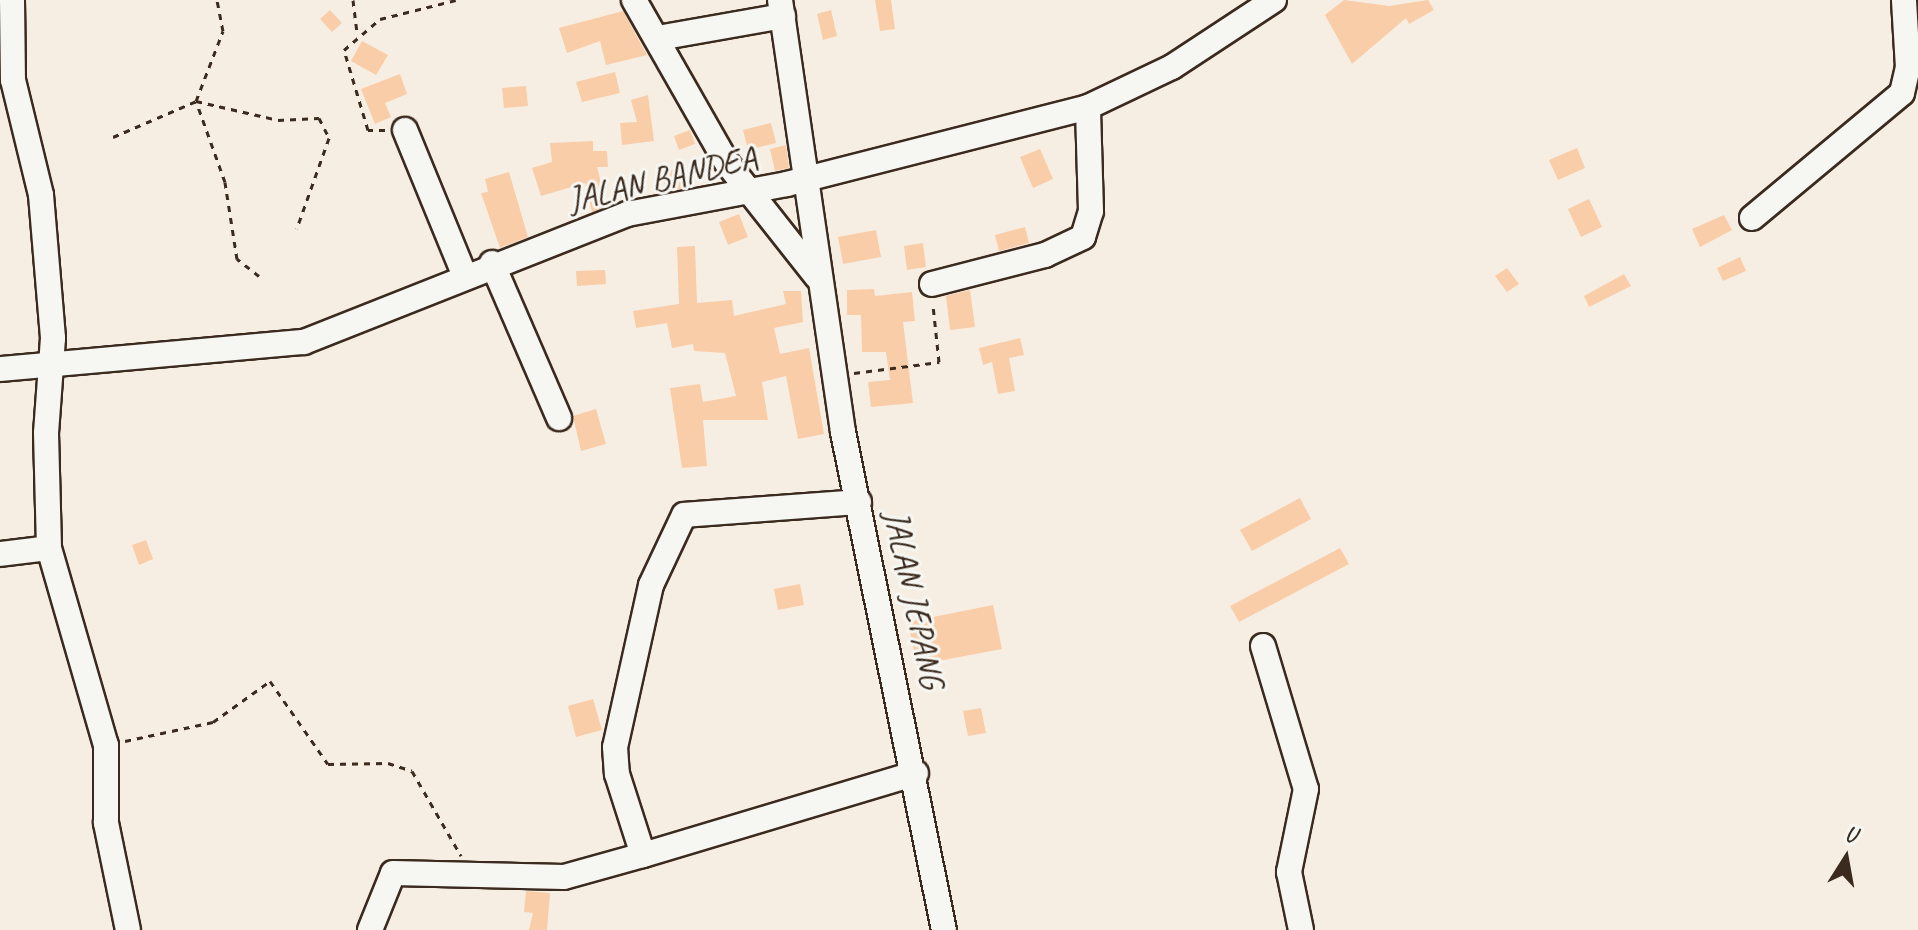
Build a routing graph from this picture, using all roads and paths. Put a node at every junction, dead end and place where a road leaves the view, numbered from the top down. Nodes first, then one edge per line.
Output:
1 (12, 0) edge
2 (217, 0) edge
3 (353, 0) edge
4 (456, 0) edge
5 (634, 0) edge
6 (1274, 0) edge
7 (1904, 0) edge
8 (782, 8) edge
9 (357, 32) junction
10 (658, 38) junction
11 (196, 101) junction
12 (1088, 107) junction
13 (405, 130) joint
14 (113, 137) dead end
15 (809, 178) junction
16 (749, 192) junction
17 (1752, 218) dead end
18 (297, 228) dead end
19 (492, 263) junction
20 (464, 274) junction
21 (259, 276) dead end
22 (821, 282) junction
23 (932, 284) joint
24 (55, 363) junction
25 (0, 369) edge
26 (834, 375) junction
27 (559, 418) dead end
28 (859, 502) junction
29 (49, 548) junction
30 (0, 554) edge
31 (1263, 646) dead end
32 (106, 745) junction
33 (916, 773) junction
34 (643, 855) junction
35 (470, 877) junction
36 (128, 930) edge
37 (370, 930) edge
38 (944, 930) edge
39 (1301, 930) edge

1 - 24 street
2 - 11 path
3 - 9 path
4 - 9 path
5 - 10 street
6 - 12 street, JALAN BANDEA
7 - 17 street
8 - 10 street
8 - 15 street, JALAN JEPANG
9 - 13 path
10 - 16 street
11 - 14 path
11 - 18 path
11 - 21 path
12 - 15 street, JALAN BANDEA
12 - 23 street
13 - 20 street
15 - 16 street, JALAN BANDEA
15 - 22 street, JALAN JEPANG
16 - 19 street, JALAN BANDEA
16 - 22 street
19 - 20 street, JALAN BANDEA
19 - 27 street
20 - 24 street, JALAN BANDEA
22 - 26 street, JALAN JEPANG
23 - 26 path
24 - 25 street, JALAN BANDEA
24 - 29 street
26 - 28 street, JALAN JEPANG
28 - 33 street, JALAN JEPANG
28 - 34 street
29 - 30 street
29 - 32 street
31 - 39 street
32 - 35 path
32 - 36 street
33 - 34 street
33 - 38 street, JALAN JEPANG
34 - 35 street
35 - 37 street

